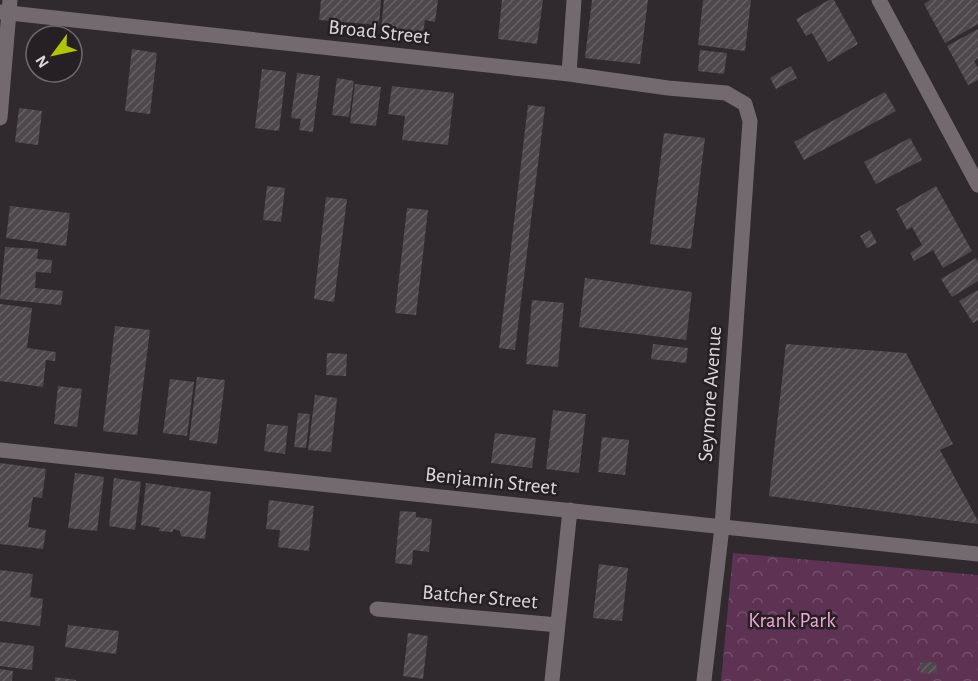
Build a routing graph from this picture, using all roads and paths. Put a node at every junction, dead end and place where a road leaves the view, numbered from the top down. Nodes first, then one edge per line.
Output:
1 (574, 0) edge
2 (879, 0) edge
3 (6, 8) edge
4 (569, 74) junction
5 (746, 109) joint
6 (0, 118) edge
7 (978, 185) edge
8 (0, 450) edge
9 (570, 510) junction
10 (722, 527) junction
11 (978, 554) edge
12 (377, 609) dead end
13 (558, 625) junction
14 (552, 681) edge
15 (704, 681) edge

1 - 4 street
2 - 7 street
3 - 4 street, Broad Street
3 - 6 street
4 - 5 street, Broad Street
5 - 10 street, Seymore Avenue
8 - 9 street, Benjamin Street
9 - 10 street, Benjamin Street
9 - 13 street
10 - 11 street, Benjamin Street
10 - 15 street, Seymore Avenue
12 - 13 street, Batcher Street
13 - 14 street, Batcher Street

